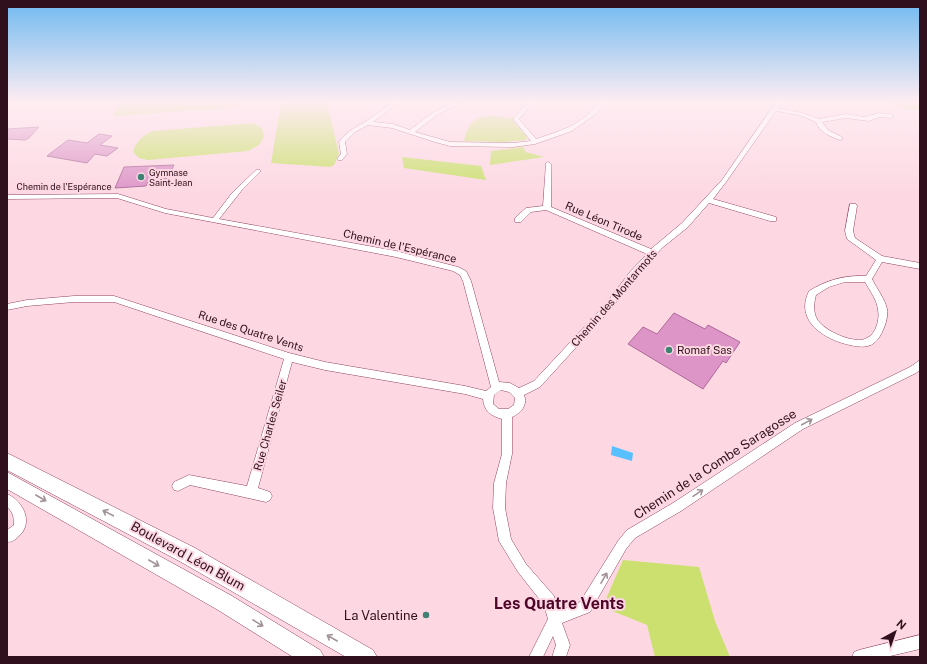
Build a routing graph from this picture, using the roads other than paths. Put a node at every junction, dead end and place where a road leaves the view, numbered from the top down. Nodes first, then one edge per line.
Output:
1 (348, 133) edge
2 (417, 133) edge
3 (528, 133) edge
4 (561, 133) edge
5 (757, 133) edge
6 (830, 133) edge
7 (840, 138) dead end
8 (535, 142) junction
9 (340, 159) dead end
10 (548, 164) dead end
11 (258, 171) dead end
12 (7, 197) edge
13 (708, 200) junction
14 (853, 206) dead end
15 (547, 208) junction
16 (773, 219) dead end
17 (214, 220) junction
18 (518, 220) dead end
19 (653, 253) junction
20 (880, 259) junction
21 (920, 266) edge
22 (868, 280) junction
23 (7, 306) edge
24 (289, 357) junction
25 (920, 364) edge
26 (496, 388) junction
27 (518, 394) junction
28 (488, 396) junction
29 (507, 415) junction
30 (7, 461) edge
31 (7, 480) edge
32 (178, 486) dead end
33 (251, 492) junction
34 (266, 496) dead end
35 (7, 500) edge
36 (7, 536) edge
37 (555, 619) junction
38 (920, 642) edge
39 (313, 657) edge
40 (366, 657) edge
41 (536, 657) edge
42 (559, 657) edge
43 (860, 657) edge

1 - 9 street
2 - 8 street
3 - 8 street
4 - 8 street
5 - 13 street, Chemin des Montarmots
6 - 7 street
10 - 15 street
11 - 17 street
12 - 17 street, Chemin de l'Espérance
13 - 16 street
13 - 19 street, Chemin des Montarmots
14 - 20 street
15 - 18 street
15 - 19 street, Rue Léon Tirode
17 - 26 street, Chemin de l'Espérance
19 - 27 street, Chemin des Montarmots
20 - 21 street
20 - 22 street
22 - 22 street
23 - 24 street, Rue des Quatre Vents
24 - 28 street, Rue des Quatre Vents
24 - 33 street, Rue Charles Seiler
37 -> 25 street, Chemin de la Combe Saragosse
26 - 27 street
26 - 28 street
27 - 29 street
28 - 29 street
29 - 37 street
40 -> 30 main road, Boulevard Léon Blum
31 -> 39 main road, Boulevard Léon Blum
32 - 33 street
33 - 34 street
35 - 36 street
37 - 41 street
37 - 42 street
38 - 43 street

